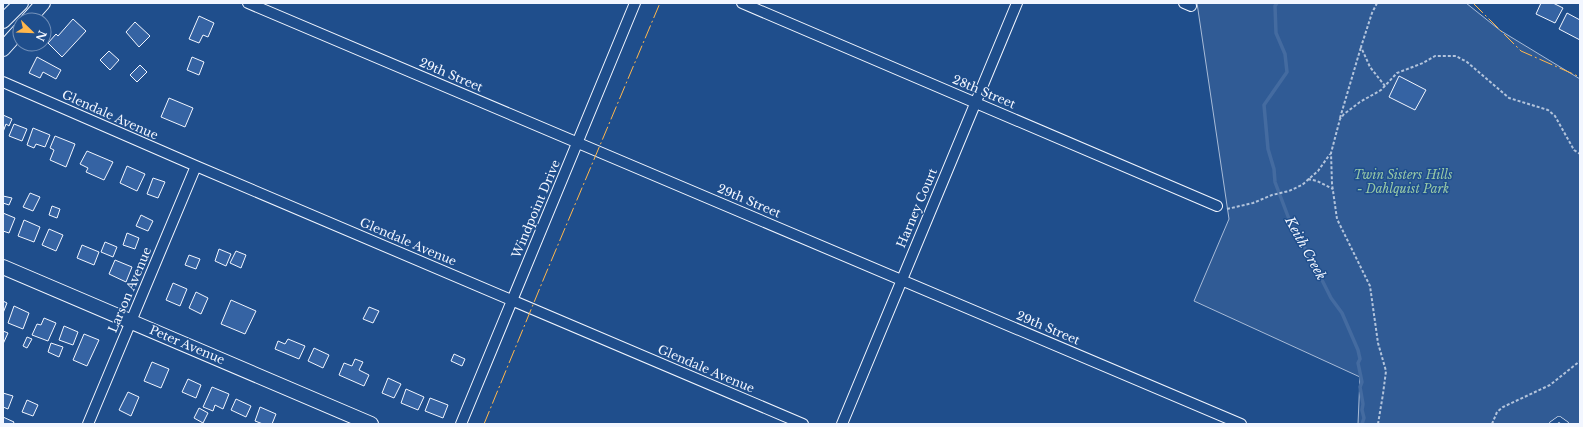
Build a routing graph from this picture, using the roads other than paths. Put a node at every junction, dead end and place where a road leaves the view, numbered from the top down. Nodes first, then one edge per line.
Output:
1 (21, 3) edge
2 (43, 3) edge
3 (250, 3) edge
4 (635, 3) edge
5 (742, 3) edge
6 (1017, 3) edge
7 (35, 12) edge
8 (3, 21) edge
9 (12, 39) edge
10 (3, 49) edge
11 (3, 82) edge
12 (976, 103) junction
13 (578, 143) junction
14 (196, 166) junction
15 (1217, 206) road end
16 (3, 267) edge
17 (902, 280) junction
18 (512, 300) junction
19 (131, 321) junction
20 (88, 424) edge
21 (371, 424) edge
22 (461, 424) edge
23 (803, 424) edge
24 (842, 424) edge
25 (1238, 424) edge
26 (1552, 424) edge
27 (1566, 424) edge

1 - 8 street
2 - 7 street
3 - 13 street, 29th Street
4 - 13 street, Windpoint Drive
5 - 12 street, 28th Street
6 - 12 street, Harney Court
9 - 10 street
11 - 14 street, Glendale Avenue
12 - 15 street, 28th Street
12 - 17 street, Harney Court
13 - 17 street, 29th Street
13 - 18 street, Windpoint Drive
14 - 18 street, Glendale Avenue
14 - 19 street, Larson Avenue
16 - 19 street, Peter Avenue
17 - 24 street, Harney Court
17 - 25 street, 29th Street
18 - 22 street, Windpoint Drive
18 - 23 street, Glendale Avenue
19 - 20 street, Larson Avenue
19 - 21 street, Peter Avenue
26 - 27 lane

